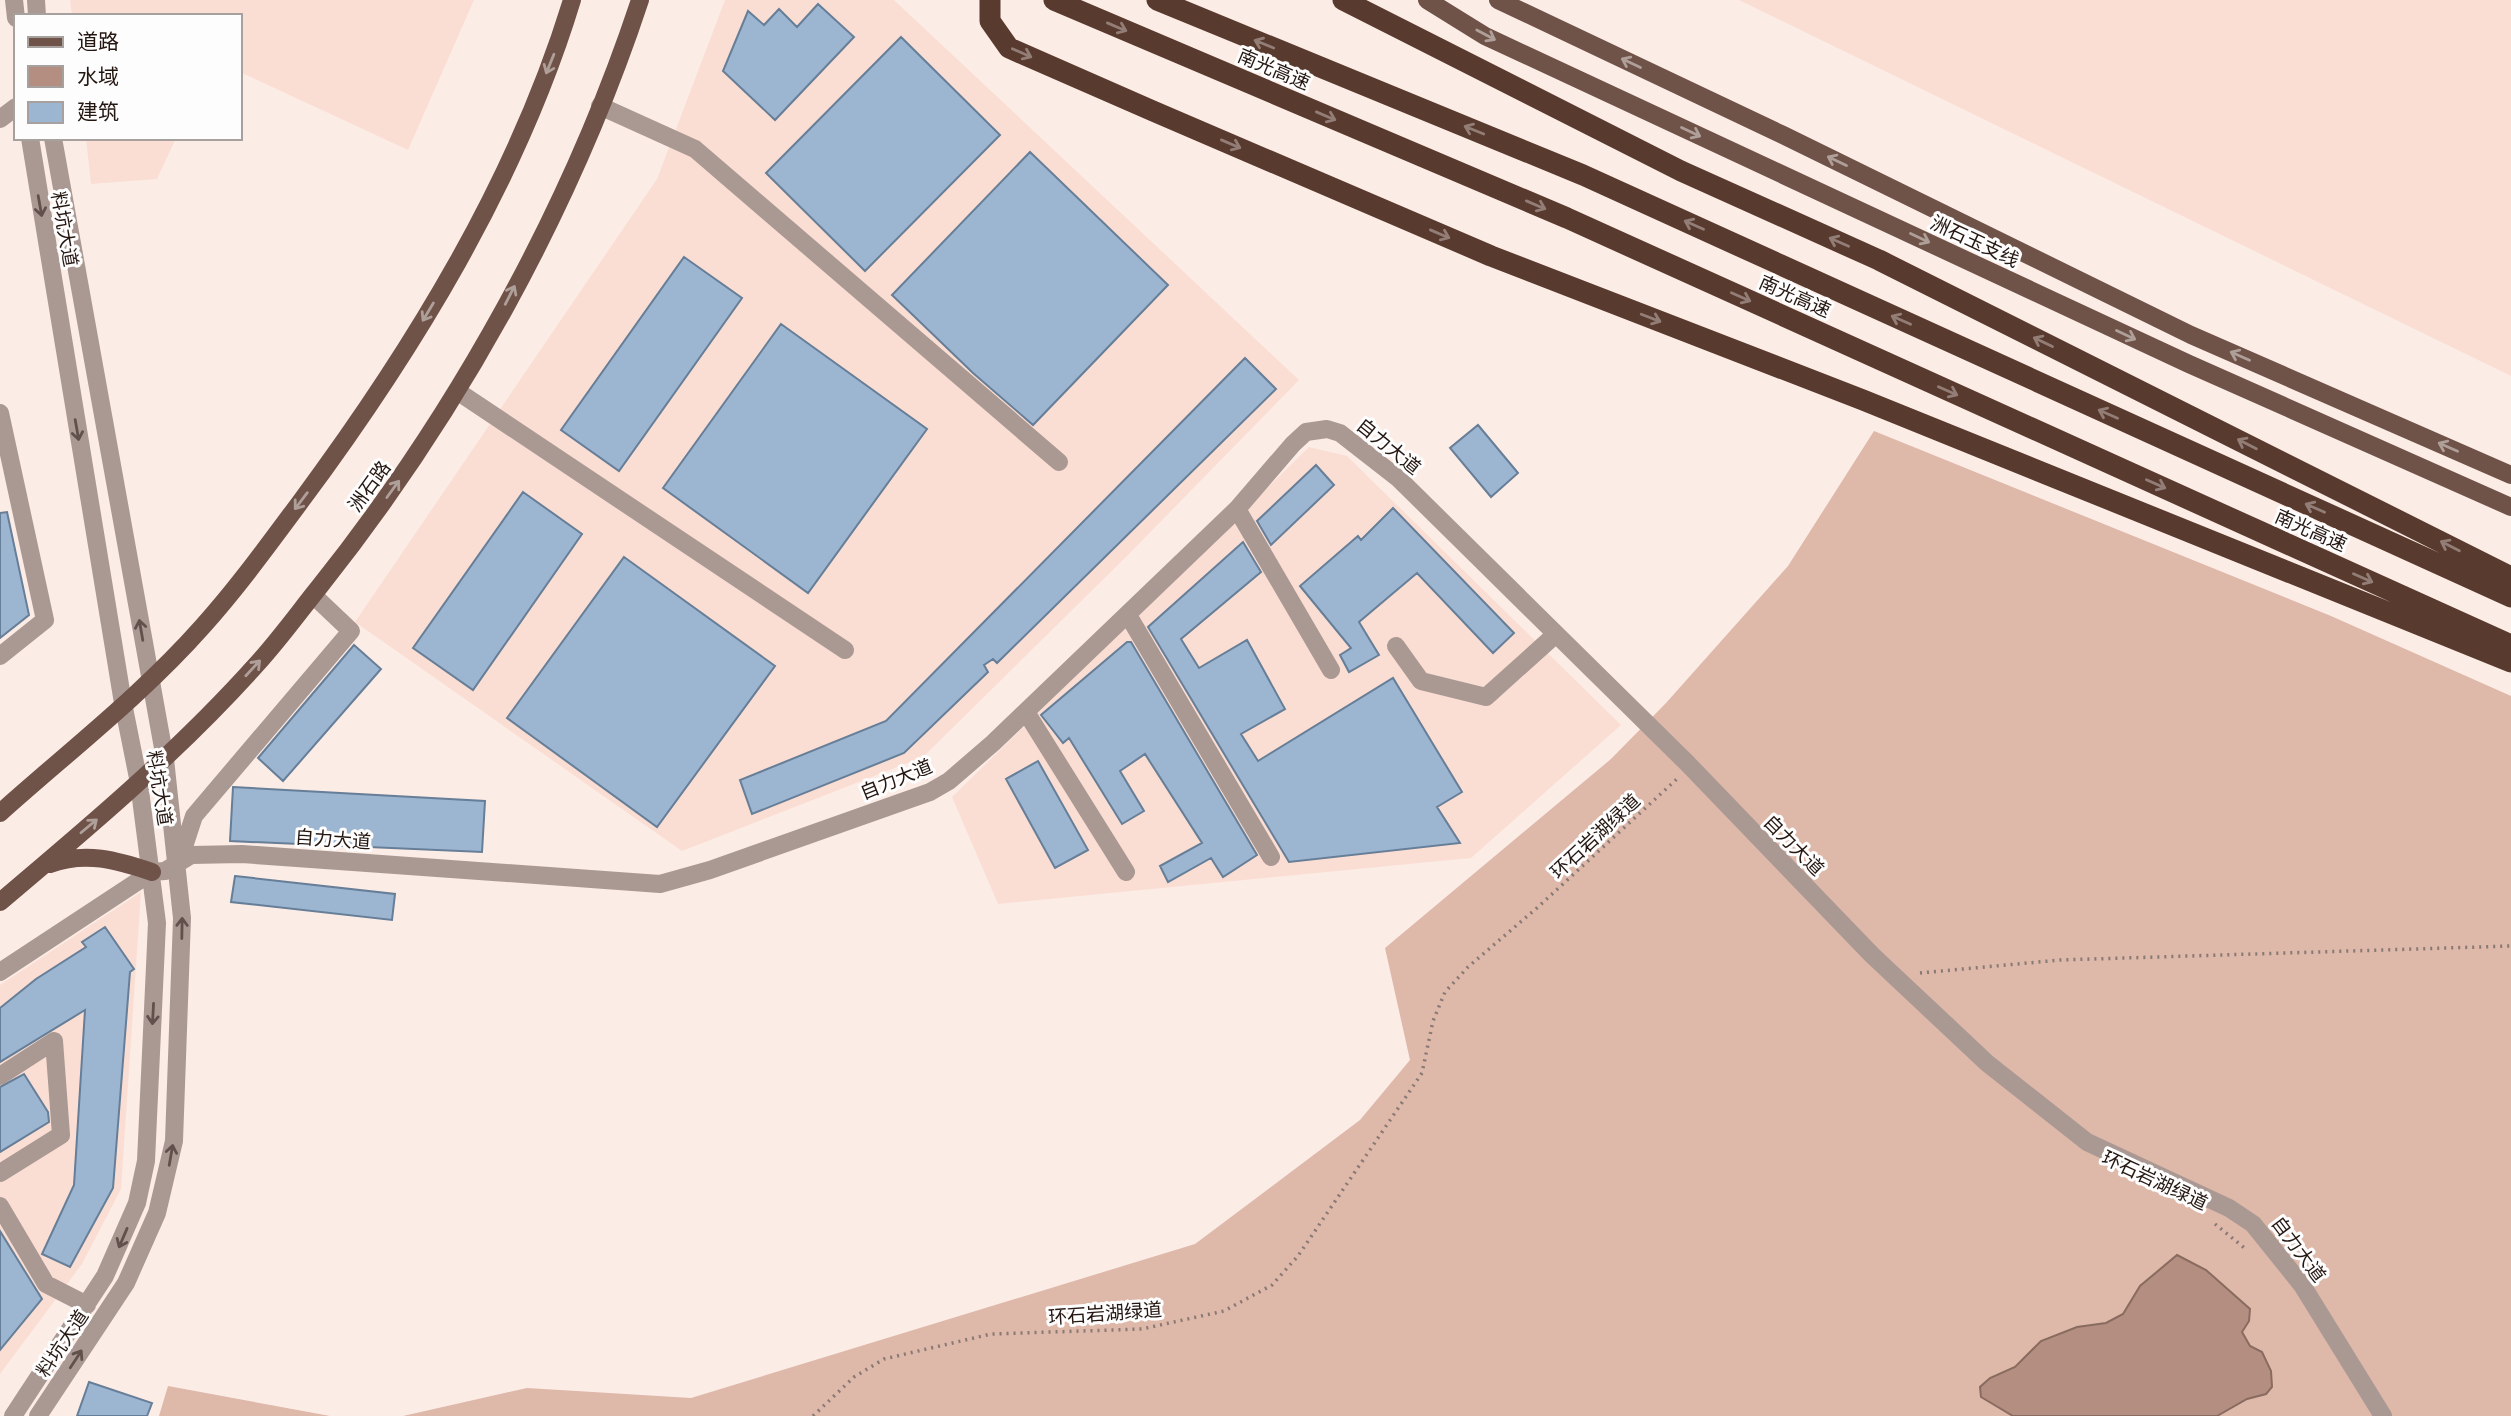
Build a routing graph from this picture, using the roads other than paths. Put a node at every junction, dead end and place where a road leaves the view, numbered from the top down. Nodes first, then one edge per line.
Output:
1 (572, 0) edge
2 (640, 0) edge
3 (990, 0) edge
4 (1054, 0) edge
5 (1157, 0) edge
6 (1343, 0) edge
7 (1427, 0) edge
8 (1498, 0) edge
9 (600, 106) junction
10 (30, 140) edge
11 (53, 140) edge
12 (457, 391) junction
13 (0, 413) edge
14 (1059, 462) dead end
15 (2511, 475) edge
16 (2511, 507) edge
17 (1237, 509) junction
18 (2511, 576) edge
19 (313, 595) junction
20 (2511, 597) edge
21 (1128, 615) junction
22 (1556, 634) junction
23 (2511, 645) edge
24 (1396, 646) dead end
25 (845, 650) dead end
26 (0, 656) edge
27 (2511, 662) edge
28 (1331, 670) dead end
29 (150, 679) junction
30 (123, 704) junction
31 (1026, 712) junction
32 (165, 758) junction
33 (139, 783) junction
34 (0, 813) edge
35 (1271, 857) dead end
36 (178, 863) junction
37 (40, 868) junction
38 (152, 872) junction
39 (1126, 872) dead end
40 (0, 902) edge
41 (0, 972) edge
42 (0, 1076) edge
43 (0, 1172) edge
44 (0, 1206) edge
45 (87, 1305) junction
46 (13, 1416) edge
47 (38, 1416) edge
48 (2383, 1416) edge

1 -> 29 main road
2 - 9 main road, 洲石路
3 -> 27 highway
4 -> 23 highway, 南光高速
20 -> 5 highway, 南光高速
18 -> 6 highway
7 -> 16 main road, 洲石玉支线
15 -> 8 main road, 洲石玉支线
12 -> 9 main road, 洲石路
9 - 14 street
10 -> 30 street, 料坑大道
29 -> 11 street, 料坑大道
19 -> 12 main road, 洲石路
12 - 25 street
13 - 26 street
17 - 21 street, 自力大道
17 - 22 street, 自力大道
17 - 28 street
32 -> 19 main road, 洲石路
19 - 36 street
21 - 31 street, 自力大道
21 - 35 street
22 - 24 street
22 - 48 street, 自力大道
29 - 30 main road
29 - 32 street, 料坑大道
30 - 33 street, 料坑大道
30 - 34 main road
31 - 36 street, 自力大道
31 - 39 street
32 - 33 main road, 洲石路
32 - 36 street, 料坑大道
37 -> 33 main road, 洲石路
33 - 38 street, 料坑大道
36 - 38 street, 自力大道
47 -> 36 street, 料坑大道
37 - 38 main road
37 - 40 main road, 洲石路
38 - 41 street, 自力大道
38 -> 45 street, 料坑大道
42 - 43 street
44 - 45 street
45 - 46 street, 料坑大道

